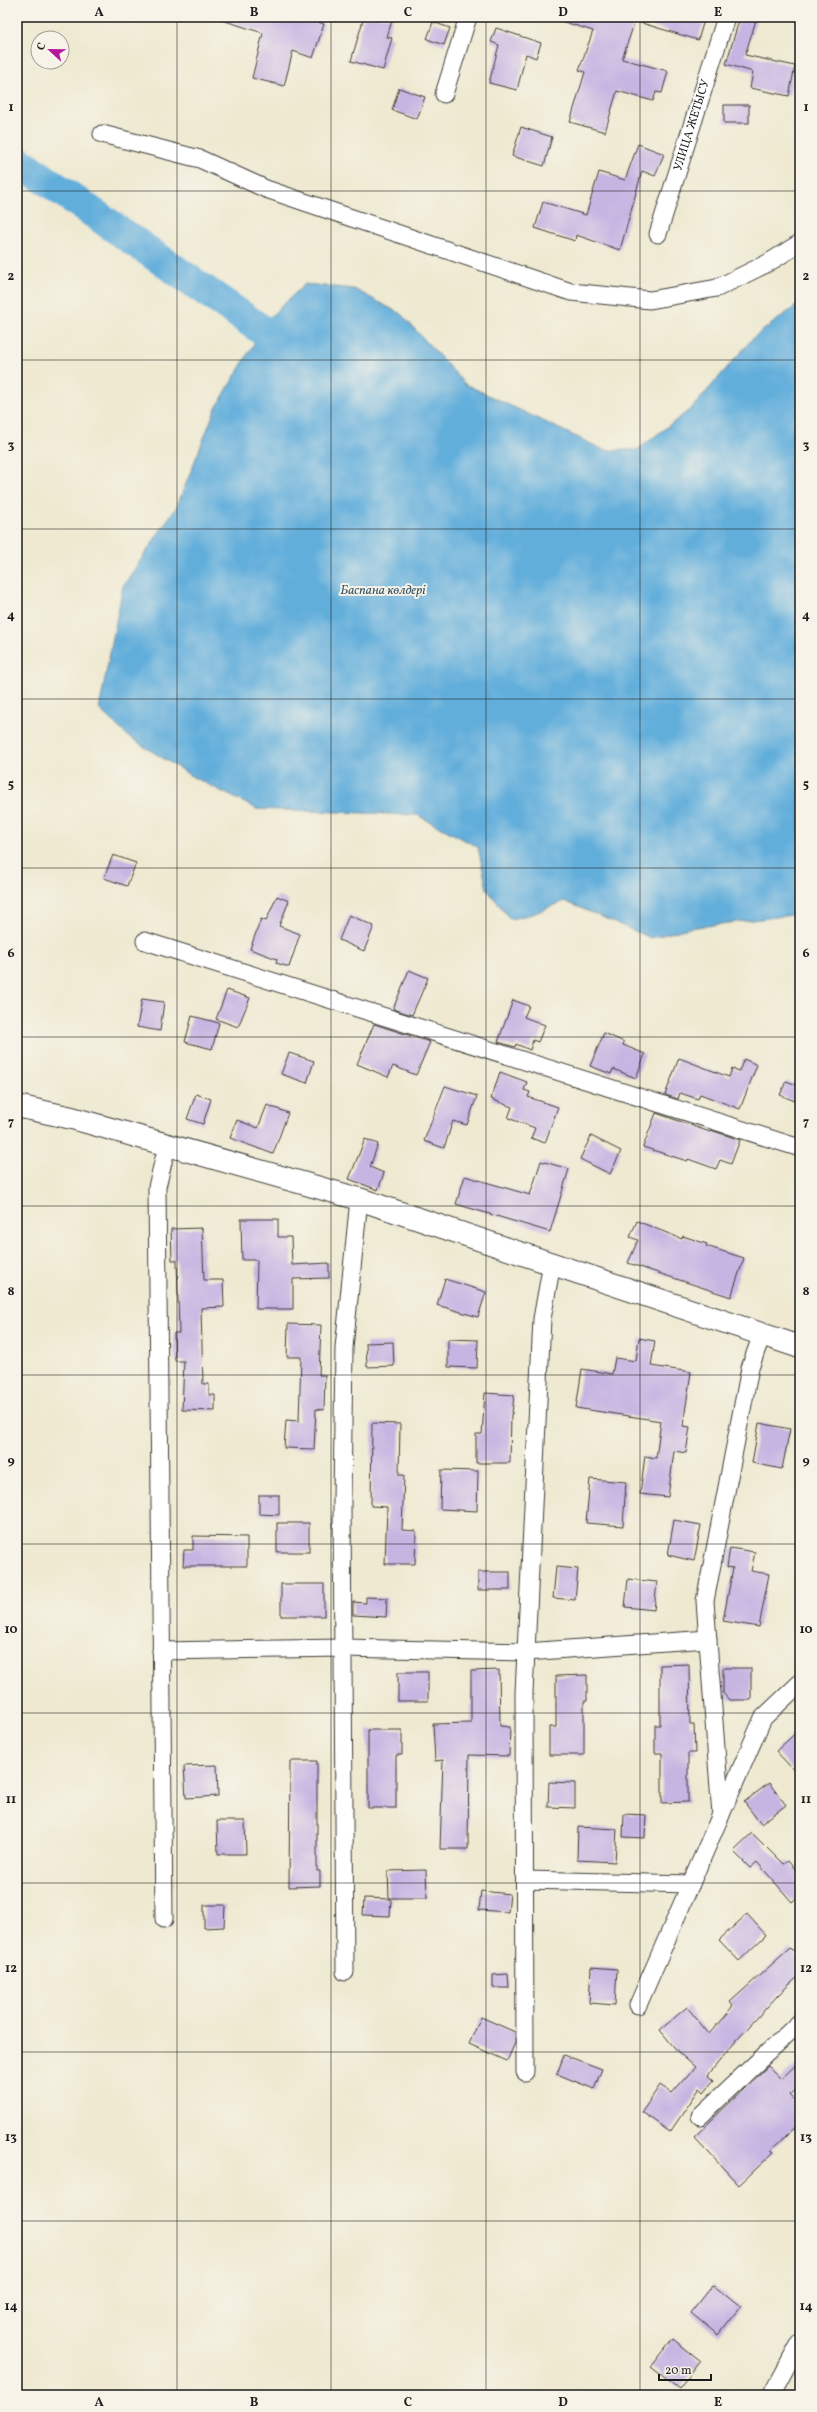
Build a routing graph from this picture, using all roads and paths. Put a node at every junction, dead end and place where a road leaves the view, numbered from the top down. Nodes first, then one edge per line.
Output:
1 (468, 17) edge
2 (726, 17) edge
3 (444, 94) dead end
4 (102, 134) dead end
5 (658, 234) dead end
6 (800, 243) edge
7 (144, 940) dead end
8 (17, 1106) edge
9 (167, 1146) junction
10 (800, 1148) edge
11 (359, 1199) junction
12 (552, 1263) junction
13 (762, 1334) junction
14 (800, 1347) edge
15 (708, 1640) junction
16 (343, 1648) junction
17 (161, 1651) junction
18 (526, 1652) junction
19 (800, 1683) edge
20 (721, 1815) junction
21 (524, 1880) junction
22 (691, 1884) junction
23 (164, 1919) dead end
24 (345, 1972) dead end
25 (638, 2005) dead end
26 (800, 2022) edge
27 (525, 2072) dead end
28 (700, 2116) dead end
29 (800, 2343) edge
30 (772, 2395) edge

1 - 3 street
2 - 5 street, УЛИЦА ЖЕТЫСУ
4 - 6 street
7 - 10 street
8 - 9 main road
9 - 11 main road
9 - 17 street
11 - 12 main road
11 - 16 street
12 - 13 main road
12 - 18 street
13 - 14 main road
13 - 15 street
15 - 18 street
15 - 20 street
16 - 17 street
16 - 18 street
16 - 24 street
17 - 23 street
18 - 21 street
19 - 20 street
20 - 22 street
21 - 22 street
21 - 27 street
22 - 25 street
26 - 28 street
29 - 30 street

